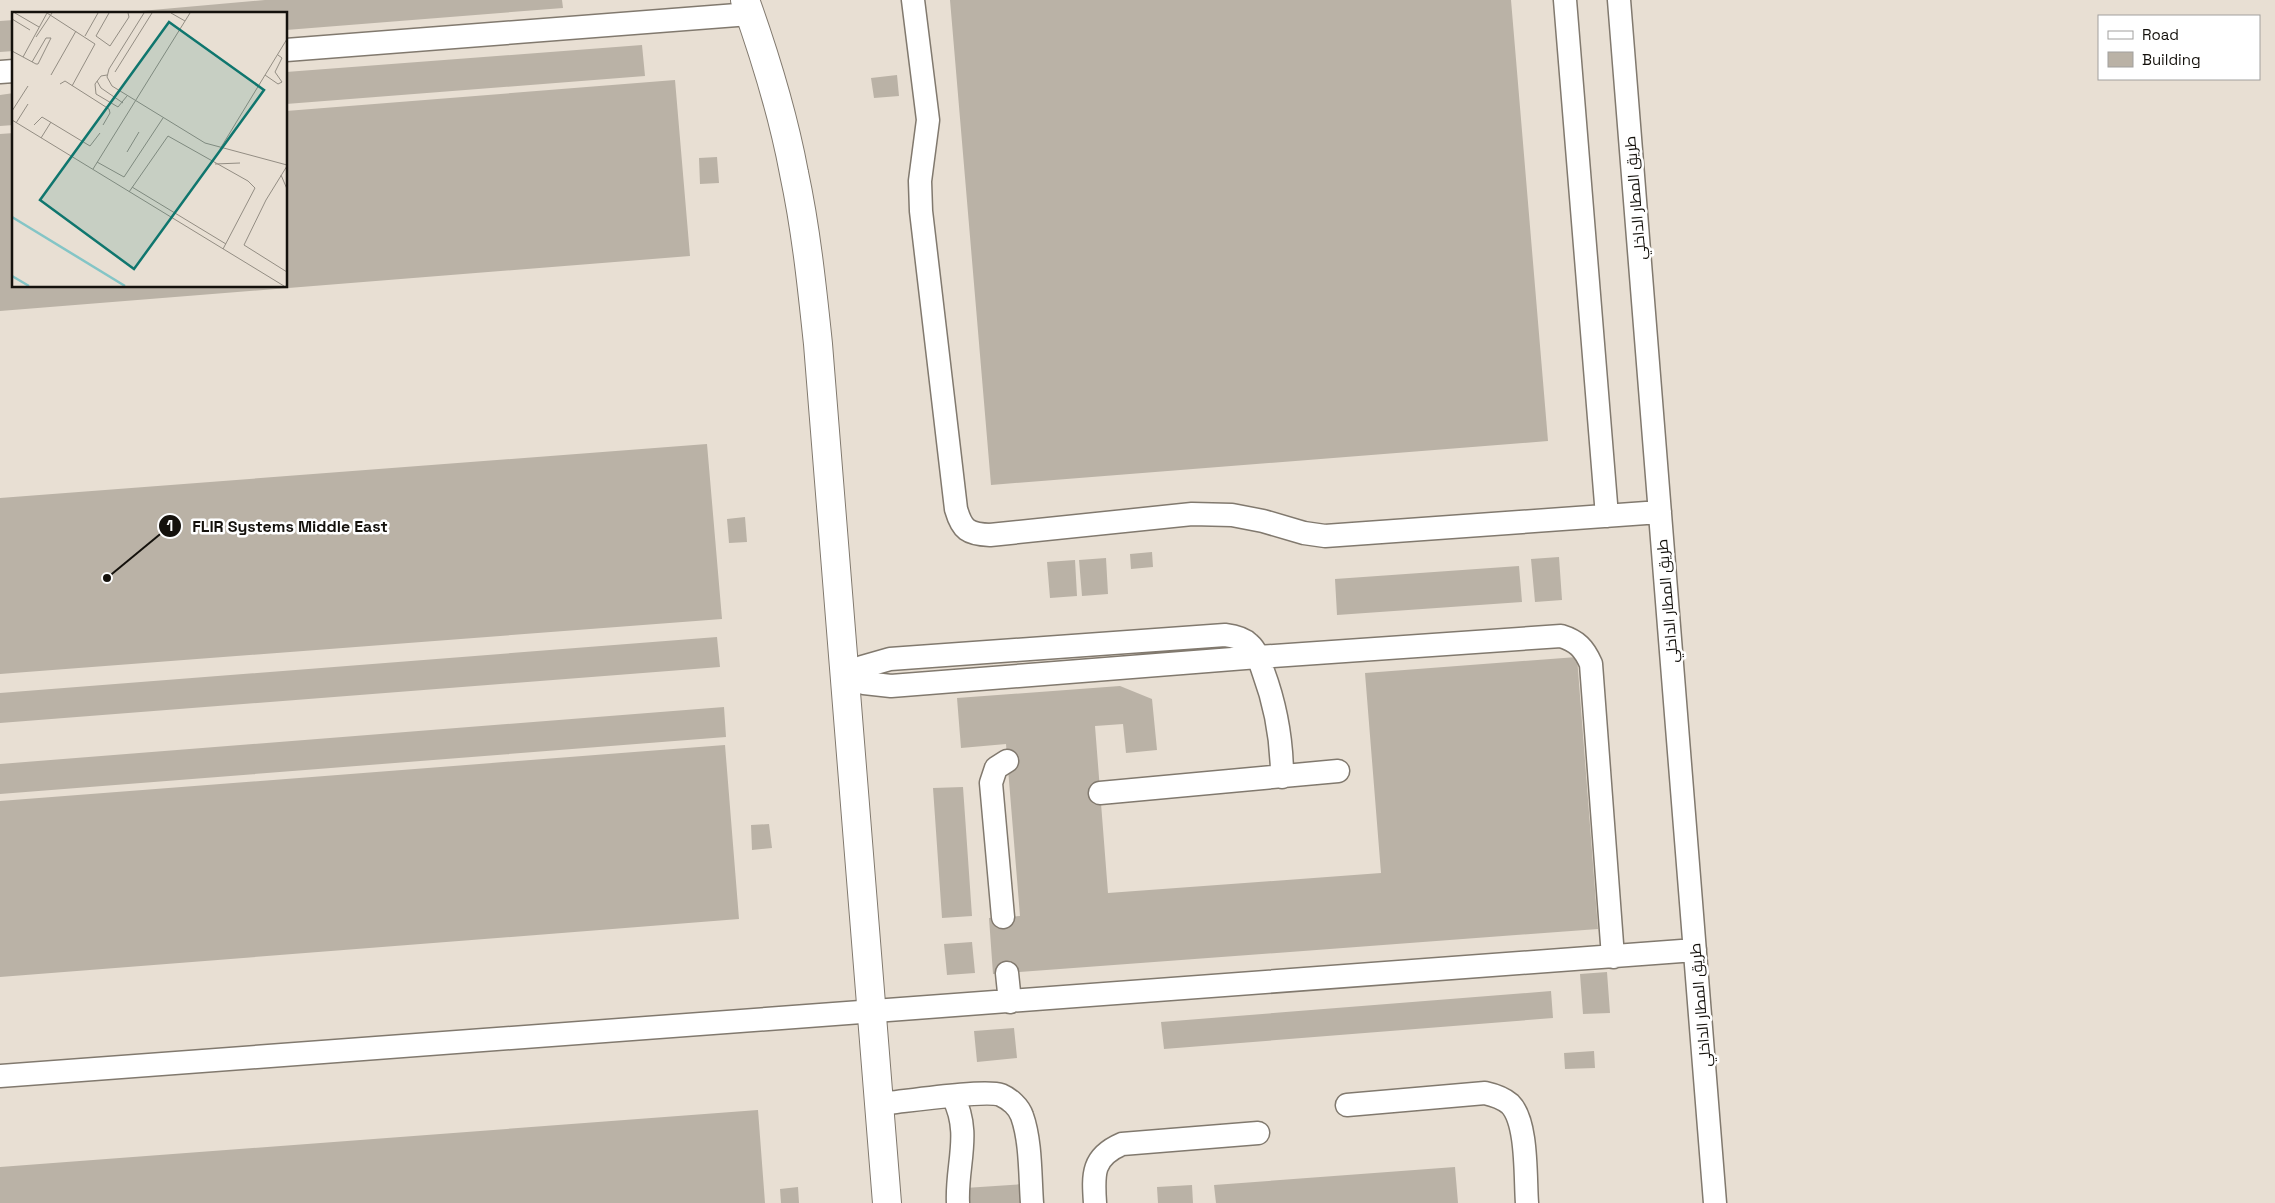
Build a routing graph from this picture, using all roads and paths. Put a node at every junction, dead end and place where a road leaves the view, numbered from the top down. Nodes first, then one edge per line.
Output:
1 (913, 0) edge
2 (1565, 0) edge
3 (1619, 0) edge
4 (748, 7) edge
5 (288, 50) edge
6 (1660, 512) junction
7 (1607, 516) junction
8 (1258, 657) junction
9 (845, 677) junction
10 (1007, 761) dead end
11 (1338, 771) dead end
12 (1282, 777) junction
13 (1100, 793) dead end
14 (1003, 918) dead end
15 (1695, 950) junction
16 (1613, 957) junction
17 (1007, 973) dead end
18 (1010, 1002) junction
19 (872, 1013) junction
20 (0, 1076) edge
21 (953, 1097) junction
22 (879, 1104) junction
23 (1347, 1104) dead end
24 (1258, 1132) dead end
25 (887, 1203) edge
26 (958, 1203) edge
27 (1032, 1203) edge
28 (1095, 1203) edge
29 (1527, 1203) edge
30 (1716, 1203) edge

1 - 7 lane
2 - 7 lane
3 - 6 lane, طريق المطار الداخلي
4 - 5 lane
4 - 9 street
6 - 7 lane
6 - 15 lane, طريق المطار الداخلي
8 - 9 lane
8 - 12 lane
8 - 16 lane
9 - 19 street
10 - 14 lane
11 - 12 lane
12 - 13 lane
15 - 16 lane
15 - 30 lane, طريق المطار الداخلي
16 - 18 lane
17 - 18 lane
18 - 19 lane
19 - 20 lane
19 - 22 street
21 - 22 lane
21 - 26 lane
21 - 27 lane
22 - 25 street
23 - 29 lane
24 - 28 lane

